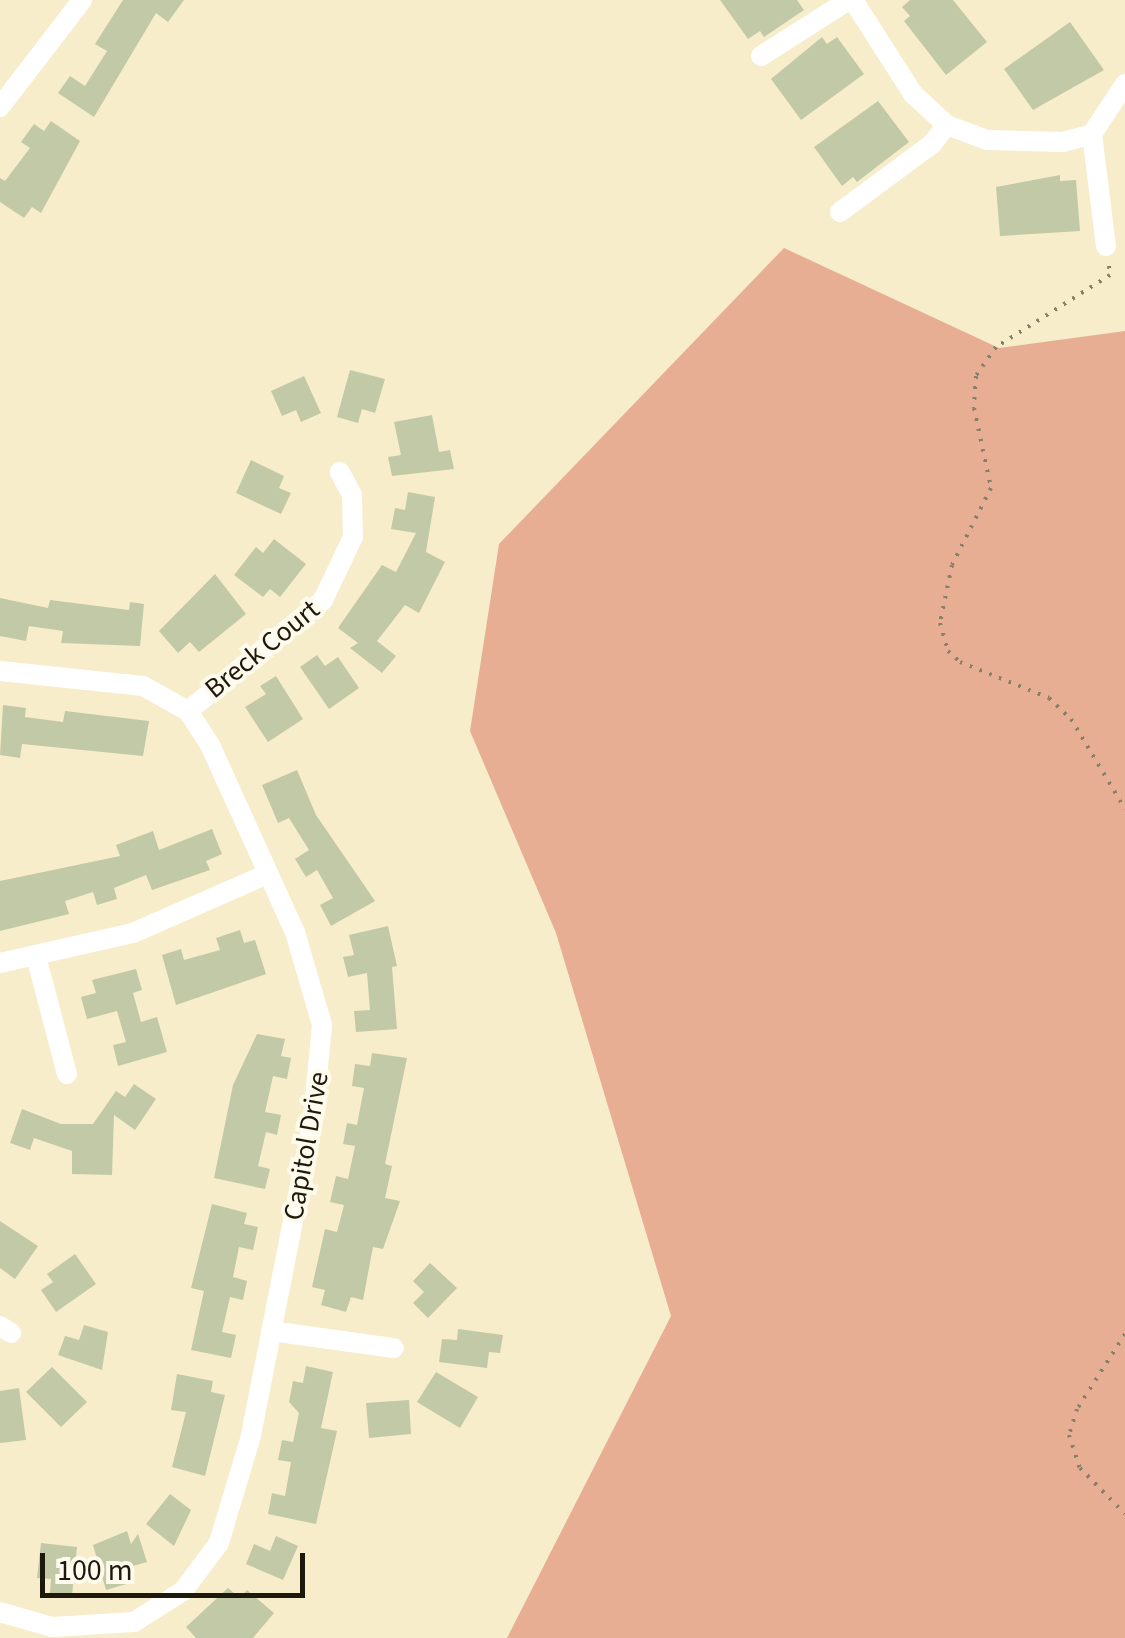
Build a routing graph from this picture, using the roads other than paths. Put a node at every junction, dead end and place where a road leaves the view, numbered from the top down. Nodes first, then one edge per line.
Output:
1 (82, 0) edge
2 (851, 0) edge
3 (762, 56) dead end
4 (1125, 84) edge
5 (0, 107) edge
6 (947, 125) junction
7 (1092, 134) junction
8 (840, 212) dead end
9 (1106, 246) road end
10 (340, 472) dead end
11 (0, 671) edge
12 (188, 711) junction
13 (264, 876) junction
14 (36, 956) junction
15 (0, 963) edge
16 (67, 1074) dead end
17 (271, 1331) junction
18 (394, 1348) dead end
19 (0, 1612) edge
20 (137, 1630) edge

1 - 5 street
2 - 3 street
2 - 6 street
4 - 7 street
6 - 7 street
6 - 8 street
7 - 9 street
10 - 12 street, Breck Court
11 - 12 street
12 - 13 street, Capitol Drive
13 - 14 street
13 - 17 street, Capitol Drive
14 - 15 street
14 - 16 street
17 - 18 street
17 - 20 street, Capitol Drive
19 - 20 street, Capitol Drive

